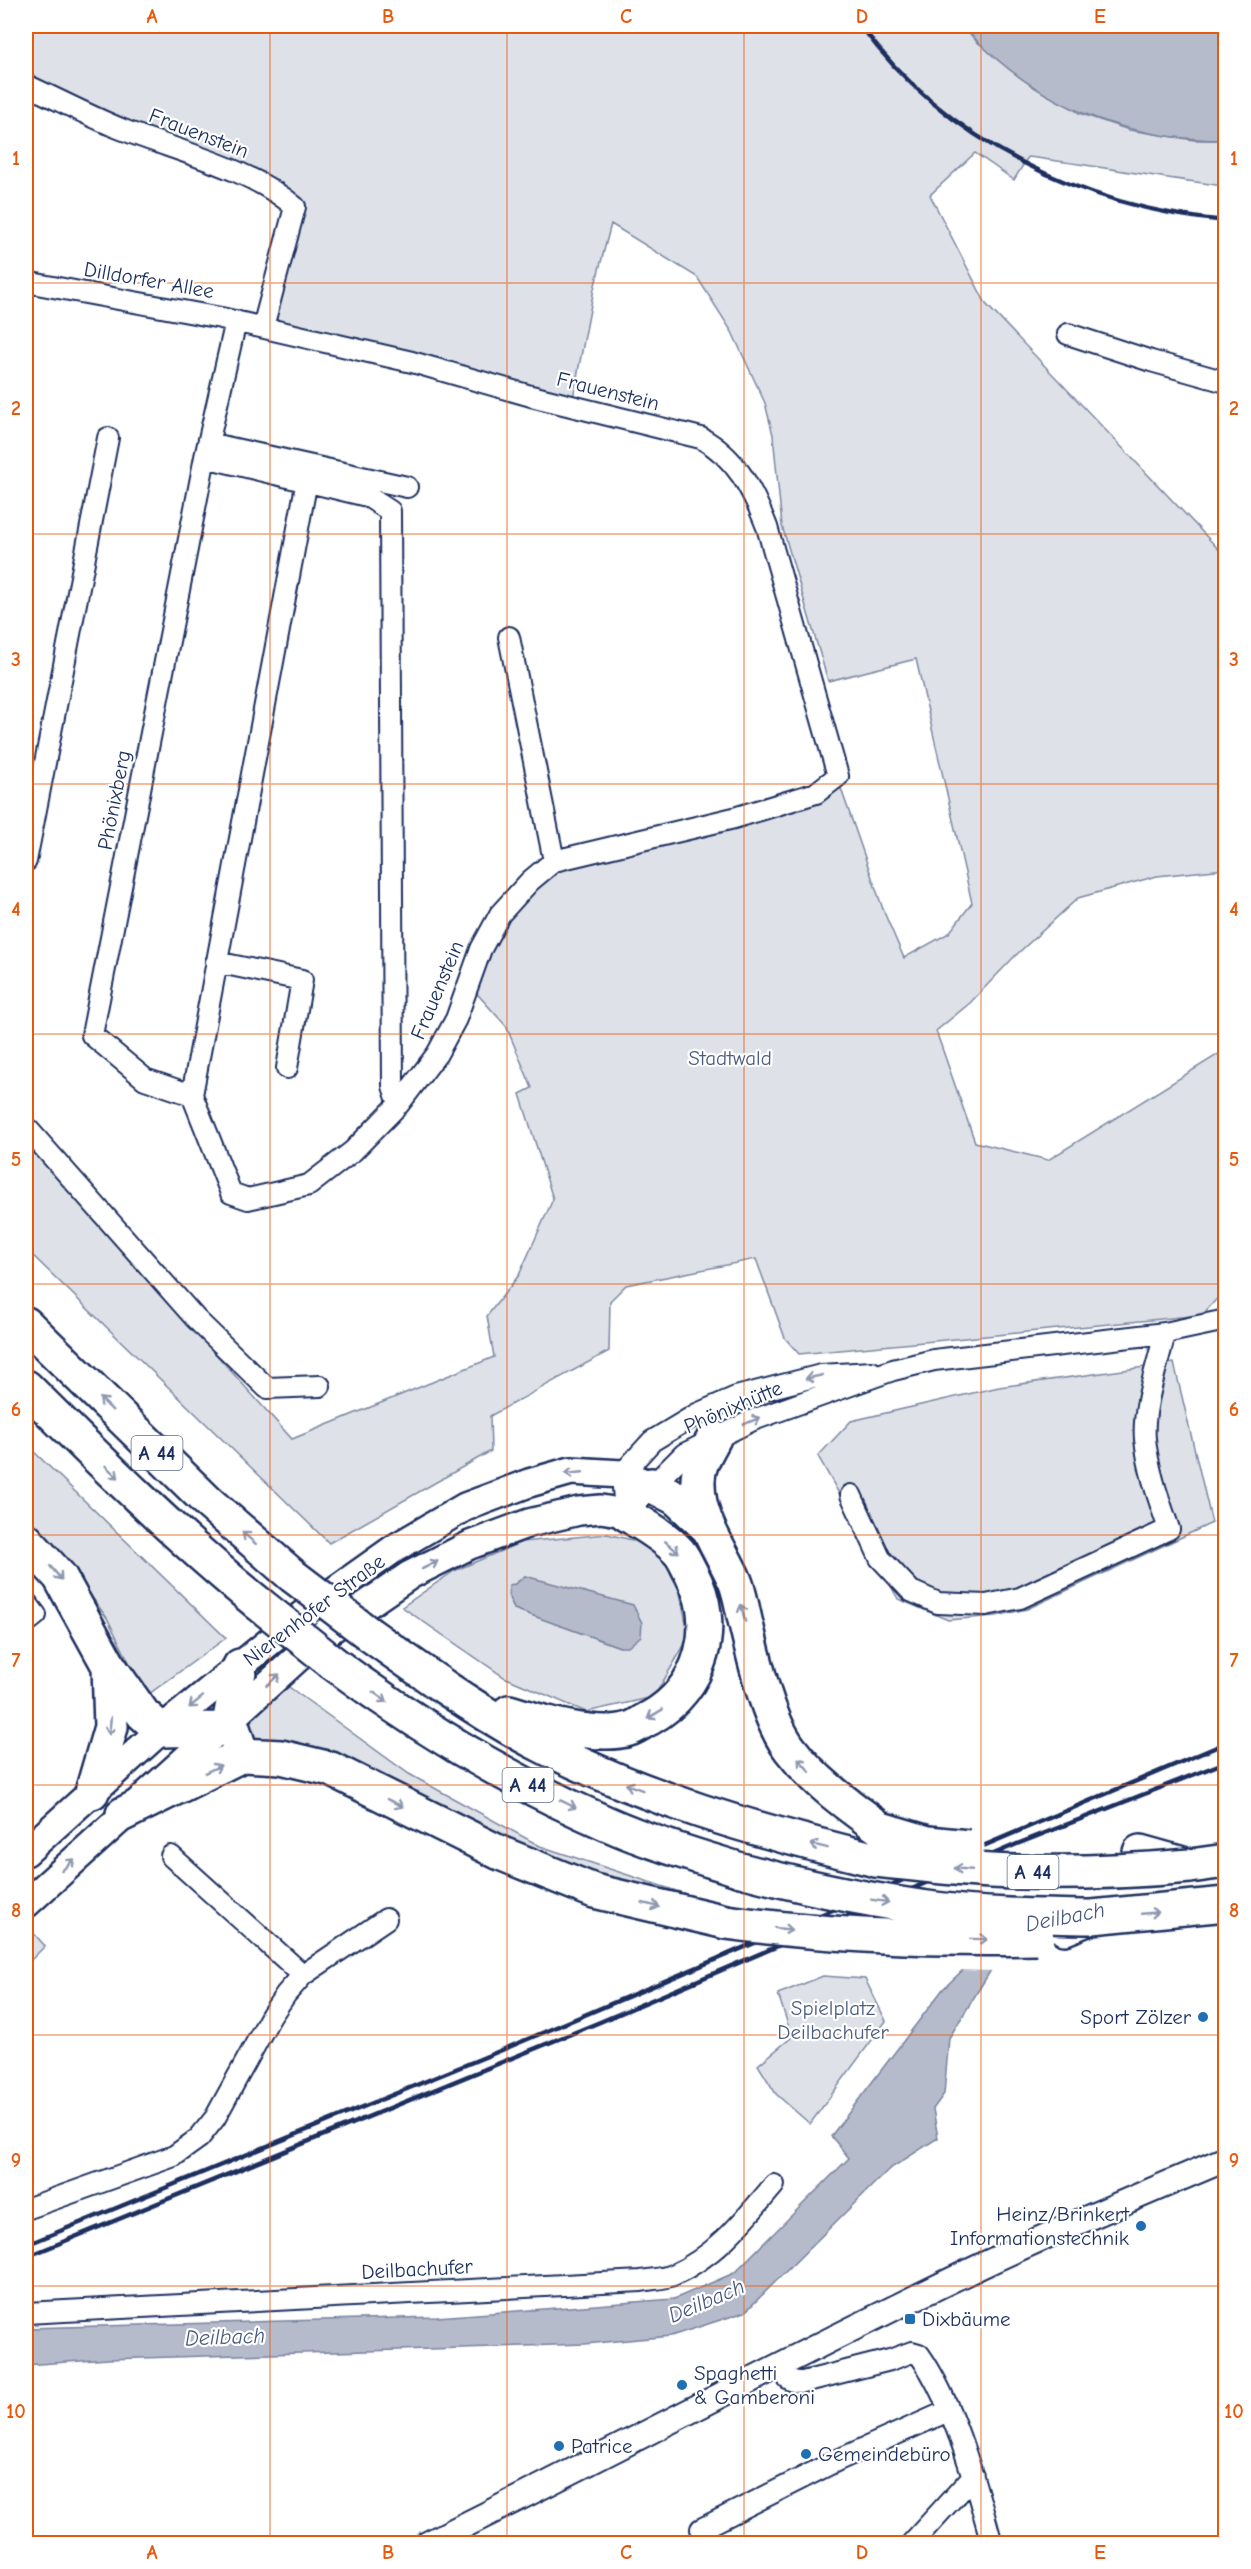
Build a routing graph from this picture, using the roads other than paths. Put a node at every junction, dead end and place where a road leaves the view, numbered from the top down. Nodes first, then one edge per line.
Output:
1 (26, 85) edge
2 (26, 282) edge
3 (236, 321) junction
4 (263, 327) junction
5 (1068, 334) dead end
6 (1226, 382) edge
7 (108, 438) dead end
8 (206, 450) junction
9 (307, 480) junction
10 (407, 488) dead end
11 (509, 637) dead end
12 (34, 764) edge
13 (26, 861) edge
14 (554, 861) junction
15 (216, 962) junction
16 (287, 1068) dead end
17 (192, 1095) junction
18 (399, 1104) junction
19 (26, 1127) edge
20 (1226, 1320) edge
21 (26, 1324) edge
22 (1165, 1333) junction
23 (893, 1370) junction
24 (320, 1386) dead end
25 (26, 1387) edge
26 (714, 1438) junction
27 (636, 1479) junction
28 (851, 1494) dead end
29 (625, 1513) junction
30 (709, 1530) junction
31 (26, 1540) edge
32 (26, 1602) edge
33 (26, 1623) edge
34 (110, 1666) junction
35 (240, 1666) junction
36 (456, 1696) junction
37 (225, 1724) junction
38 (161, 1730) junction
39 (242, 1755) junction
40 (92, 1792) junction
41 (123, 1814) junction
42 (879, 1845) junction
43 (26, 1852) edge
44 (171, 1856) dead end
45 (1226, 1861) edge
46 (1226, 1904) edge
47 (26, 1905) edge
48 (1092, 1917) junction
49 (386, 1919) dead end
50 (303, 1975) junction
51 (1226, 2159) edge
52 (774, 2185) dead end
53 (26, 2209) edge
54 (26, 2313) edge
55 (779, 2367) junction
56 (948, 2411) junction
57 (973, 2476) junction
58 (701, 2529) dead end
59 (427, 2544) edge
60 (911, 2544) edge
61 (992, 2544) edge

1 - 4 street, Frauenstein
2 - 3 street, Dilldorfer Allee
3 - 4 street, Dilldorfer Allee
3 - 8 street, Phönixberg
4 - 14 street, Frauenstein
5 - 6 street
7 - 12 street
8 - 9 street
8 - 10 street
8 - 17 street, Phönixberg
9 - 15 street
9 - 18 street
11 - 14 street
12 - 13 street
14 - 18 street, Frauenstein
15 - 16 street
15 - 17 street
17 - 18 street, Frauenstein
19 - 24 street
20 - 22 street, Phönixhütte
36 -> 21 highway, A 44, bridge
22 - 23 street, Phönixhütte
22 - 28 street
26 -> 23 street, Phönixhütte
23 -> 27 street, Phönixhütte
25 -> 48 highway, A 44, bridge
26 - 27 street, Phönixhütte
26 - 30 highway
27 - 29 street, Phönixhütte
27 - 29 street
27 - 30 highway
27 -> 35 main road, Nierenhofer Straße
29 -> 36 highway
37 -> 29 main road, Nierenhofer Straße
42 -> 30 highway
31 -> 34 highway
32 - 33 street
34 - 38 highway
34 -> 40 highway
35 - 37 highway
35 -> 38 main road, Nierenhofer Straße
42 -> 36 highway, A 44
37 - 38 highway
37 - 39 highway
37 - 41 main road, Nierenhofer Straße
38 - 40 main road, Nierenhofer Straße
41 -> 39 highway
39 -> 48 highway, bridge
40 - 43 main road, Nierenhofer Straße
47 -> 41 main road, Nierenhofer Straße
45 -> 42 highway, bridge
44 - 50 street
48 -> 46 highway, A 44
49 - 50 street
50 - 53 street
51 - 55 street
52 - 54 street, Deilbachufer
55 - 56 street
55 - 59 street
56 - 57 street
56 - 58 street
57 - 60 street
57 - 61 street

